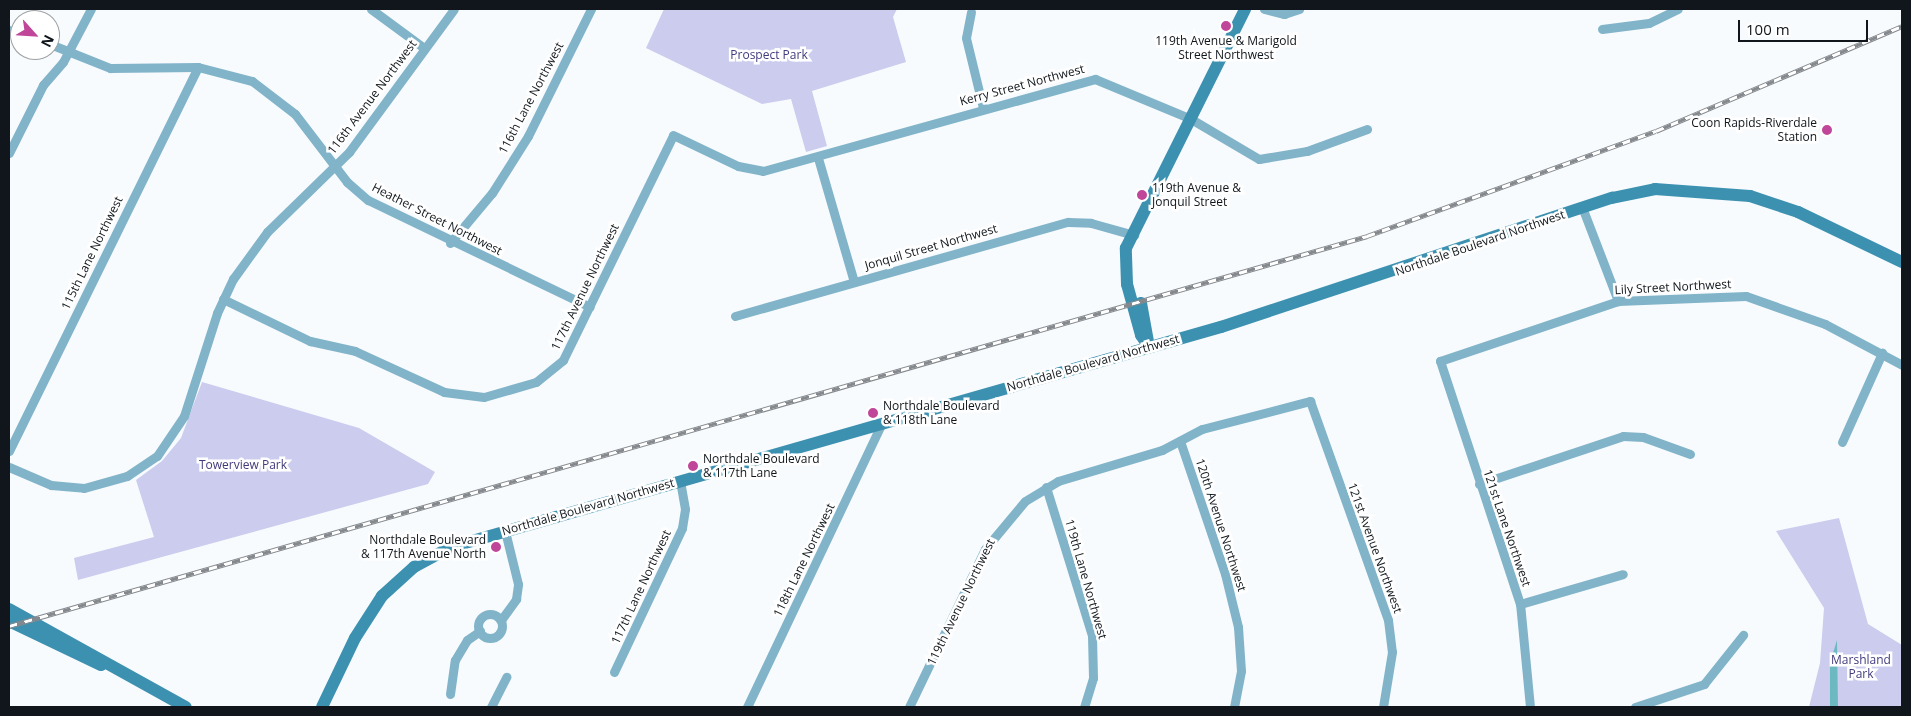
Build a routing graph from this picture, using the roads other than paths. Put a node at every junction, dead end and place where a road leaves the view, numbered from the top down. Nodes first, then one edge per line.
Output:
1 (91, 9) edge
2 (370, 9) edge
3 (454, 9) edge
4 (591, 9) edge
5 (1245, 9) edge
6 (1264, 9) edge
7 (1299, 9) edge
8 (1678, 9) edge
9 (971, 12) dead end
10 (1602, 29) dead end
11 (60, 48) edge
12 (424, 48) junction
13 (70, 51) junction
14 (198, 67) junction
15 (983, 108) junction
16 (1191, 119) junction
17 (1367, 129) dead end
18 (673, 135) joint
19 (9, 153) edge
20 (818, 158) junction
21 (336, 167) junction
22 (1582, 208) junction
23 (1134, 235) junction
24 (450, 243) junction
25 (1902, 262) edge
26 (854, 282) junction
27 (223, 299) junction
28 (1618, 301) junction
29 (590, 307) junction
30 (735, 316) dead end
31 (1149, 347) junction
32 (1882, 353) junction
33 (1440, 361) joint
34 (1902, 365) edge
35 (882, 423) junction
36 (1180, 441) junction
37 (1842, 442) dead end
38 (9, 451) edge
39 (1690, 454) dead end
40 (9, 467) edge
41 (680, 482) junction
42 (1479, 484) junction
43 (1046, 487) junction
44 (505, 531) junction
45 (1623, 574) dead end
46 (1520, 604) junction
47 (9, 609) edge
48 (501, 620) junction
49 (9, 622) edge
50 (480, 631) junction
51 (1743, 635) dead end
52 (114, 669) junction
53 (614, 672) dead end
54 (506, 677) dead end
55 (450, 694) dead end
56 (186, 707) edge
57 (322, 707) edge
58 (491, 707) edge
59 (747, 707) edge
60 (909, 707) edge
61 (1084, 707) edge
62 (1234, 707) edge
63 (1383, 707) edge
64 (1530, 707) edge
65 (1635, 707) edge

1 - 13 street
2 - 12 street
3 - 12 street, 116th Avenue Northwest
4 - 24 street, 116th Lane Northwest
5 - 16 street
6 - 7 street
8 - 10 street
9 - 15 street
11 - 13 street, Heather Street Northwest
12 - 21 street, 116th Avenue Northwest
13 - 14 street, Heather Street Northwest
13 - 19 street
14 - 21 street, Heather Street Northwest
14 - 38 street, 115th Lane Northwest
15 - 16 street, Kerry Street Northwest
15 - 20 street, Kerry Street Northwest
16 - 17 street, Kerry Street Northwest
16 - 23 street
18 - 20 street, Kerry Street Northwest
18 - 29 street, 117th Avenue Northwest
20 - 26 street
21 - 24 street, Heather Street Northwest
21 - 27 street, 116th Avenue Northwest
22 - 25 street, Northdale Boulevard Northwest
22 - 28 street
22 - 31 street, Northdale Boulevard Northwest
23 - 26 street, Jonquil Street Northwest
23 - 31 street
24 - 29 street, Heather Street Northwest
26 - 30 street, Jonquil Street Northwest
27 - 29 street, 117th Avenue Northwest
27 - 40 street, 116th Avenue Northwest
28 - 32 street, Lily Street Northwest
28 - 33 street, Lily Street Northwest
31 - 35 street, Northdale Boulevard Northwest
32 - 34 street, Lily Street Northwest
32 - 37 street
33 - 42 street, 121st Lane Northwest
35 - 41 street, Northdale Boulevard Northwest
35 - 59 street, 118th Lane Northwest
36 - 43 street
36 - 62 street, 120th Avenue Northwest
36 - 63 street, 121st Avenue Northwest
39 - 42 street
41 - 44 street, Northdale Boulevard Northwest
41 - 53 street, 117th Lane Northwest
42 - 46 street, 121st Lane Northwest
43 - 60 street, 119th Avenue Northwest
43 - 61 street, 119th Lane Northwest
44 - 48 street
44 - 57 street, Northdale Boulevard Northwest
45 - 46 street
46 - 64 street, 121st Lane Northwest
47 - 52 street
48 - 50 street
48 - 50 street
49 - 52 street
50 - 55 street
51 - 65 street
52 - 56 street
54 - 58 street

